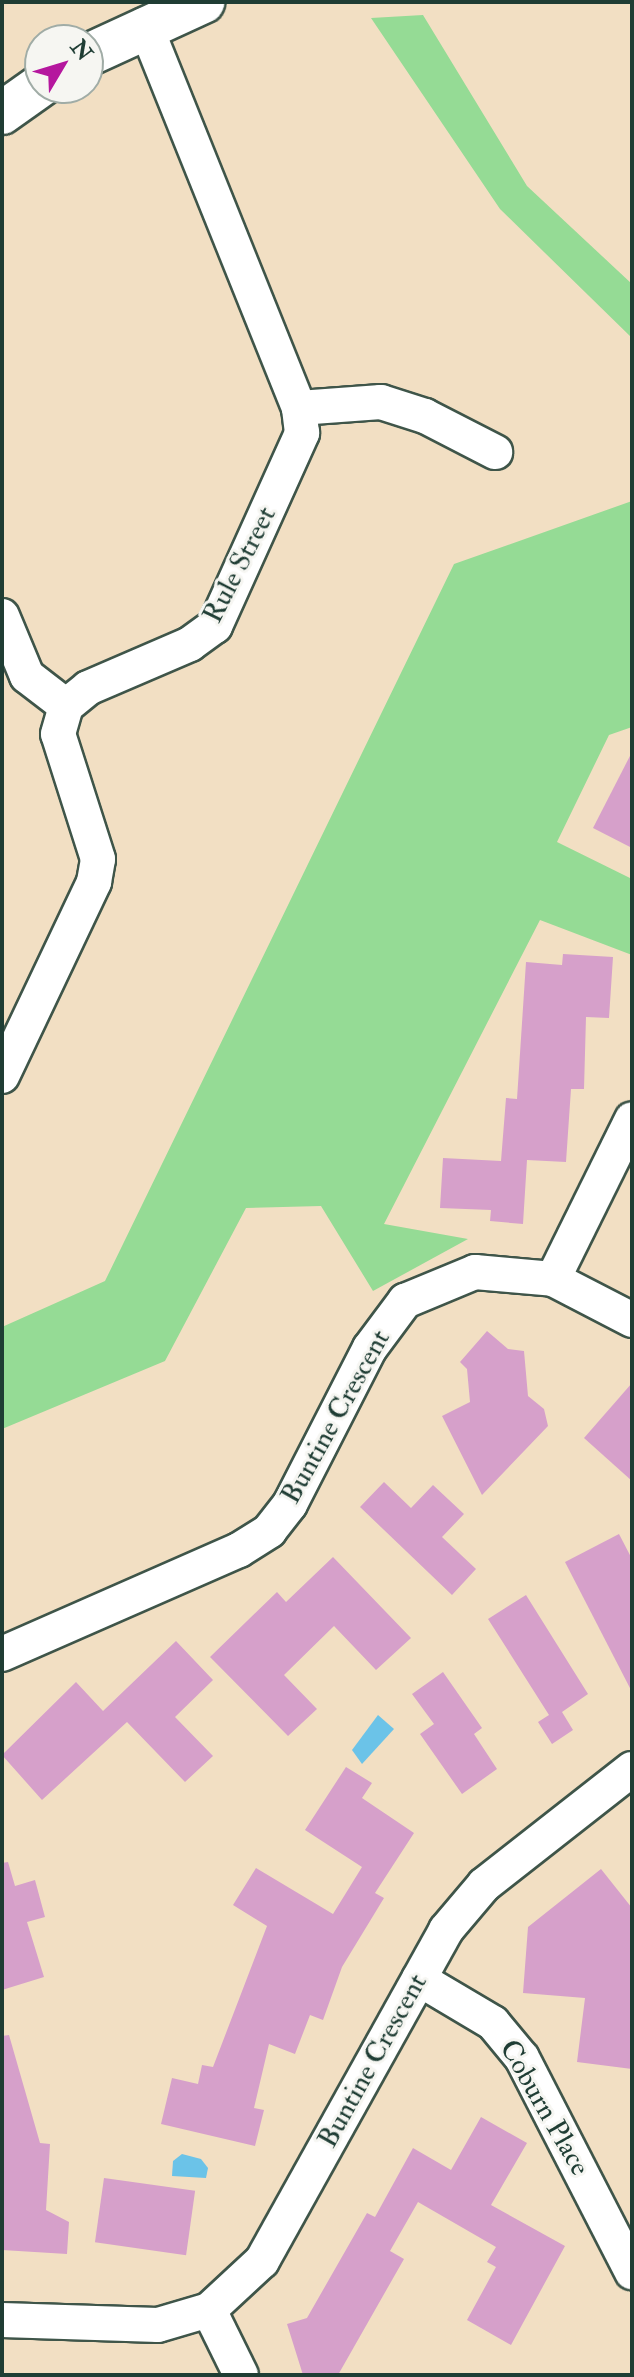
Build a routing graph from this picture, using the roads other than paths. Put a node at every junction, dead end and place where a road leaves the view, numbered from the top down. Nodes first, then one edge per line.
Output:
1 (203, 2) edge
2 (145, 25) junction
3 (104, 47) edge
4 (24, 97) edge
5 (2, 113) edge
6 (299, 408) junction
7 (495, 452) dead end
8 (2, 616) edge
9 (66, 706) junction
10 (2, 1076) edge
11 (632, 1119) edge
12 (553, 1279) junction
13 (632, 1320) edge
14 (2, 1654) edge
15 (632, 1769) edge
16 (419, 1979) junction
17 (632, 2272) edge
18 (209, 2310) junction
19 (2, 2320) edge
20 (241, 2375) edge

1 - 2 street
2 - 3 street
2 - 6 street, Rule Street
4 - 5 street
6 - 7 street
6 - 9 street, Rule Street
8 - 9 street
9 - 10 street
11 - 12 street
12 - 13 street, Buntine Crescent
12 - 14 street, Buntine Crescent
15 - 16 street, Buntine Crescent
16 - 17 street, Coburn Place
16 - 18 street, Buntine Crescent
18 - 19 street, Buntine Crescent
18 - 20 street

